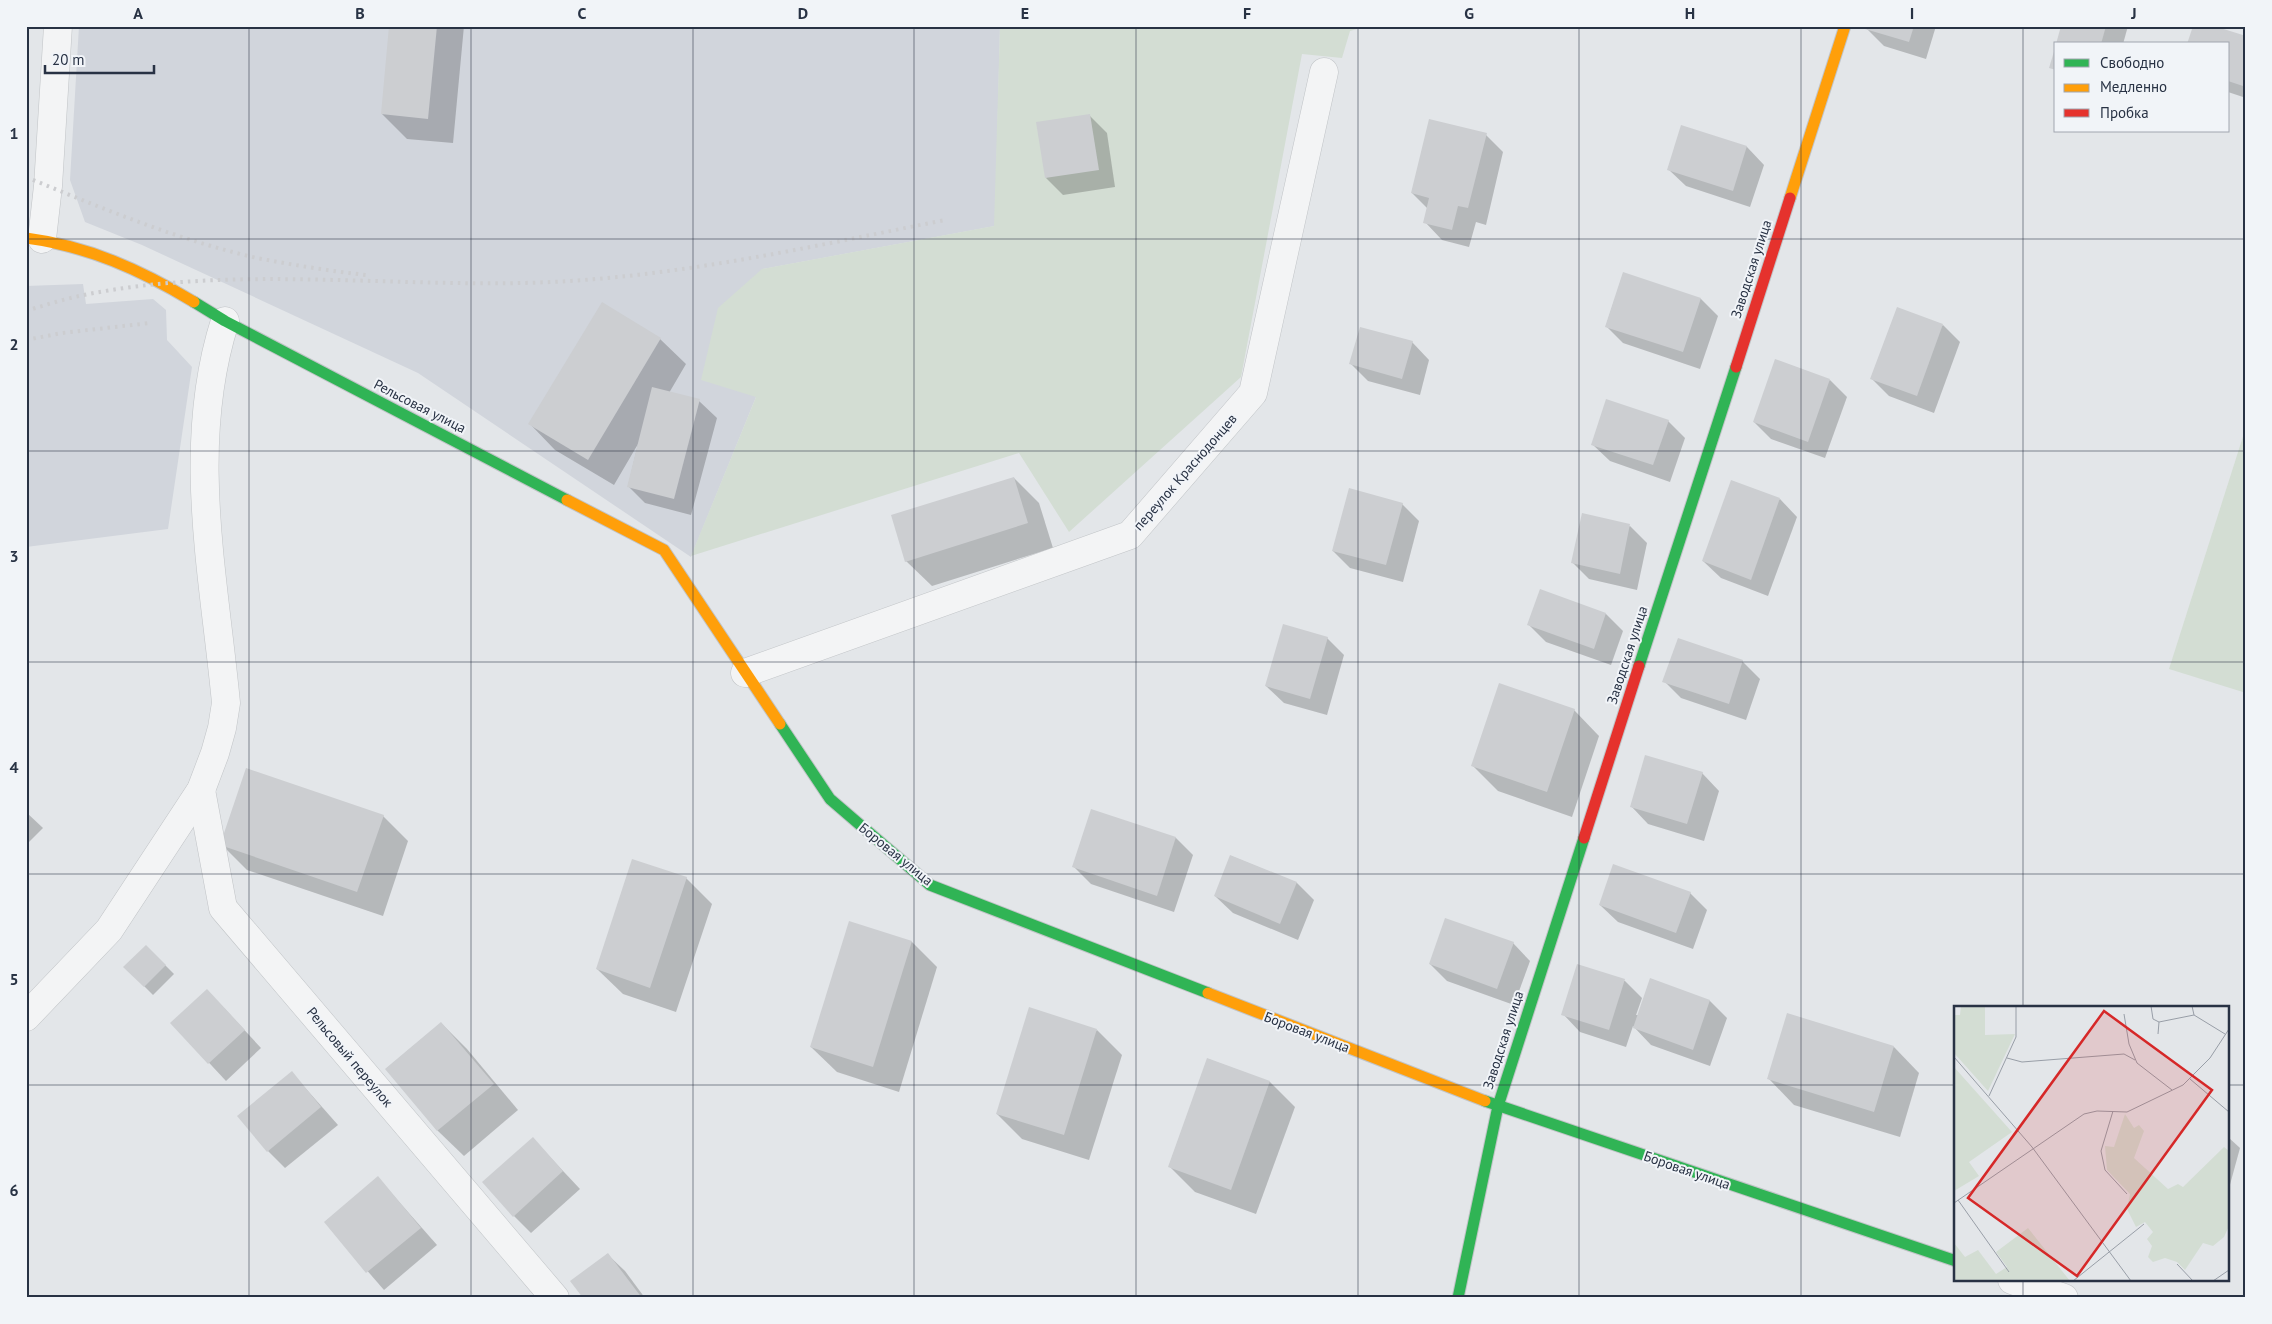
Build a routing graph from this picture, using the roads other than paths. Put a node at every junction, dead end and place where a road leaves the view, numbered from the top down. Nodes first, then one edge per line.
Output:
1 (58, 26) edge
2 (1845, 26) edge
3 (1324, 72) dead end
4 (34, 239) edge
5 (226, 322) junction
6 (745, 673) junction
7 (201, 790) junction
8 (26, 1017) edge
9 (1498, 1106) junction
10 (1954, 1260) edge
11 (2018, 1282) edge
12 (555, 1298) edge
13 (1458, 1298) edge
14 (2064, 1298) edge

1 - 4 street
2 - 9 street, Заводская улица
3 - 6 street, переулок Краснодонцев
4 - 5 street, Рельсовая улица
5 - 6 street, Рельсовая улица
5 - 7 street
6 - 9 street, Боровая улица
7 - 8 street
7 - 12 street, Рельсовый переулок
9 - 10 street, Боровая улица
9 - 13 street, Заводская улица
11 - 14 street

